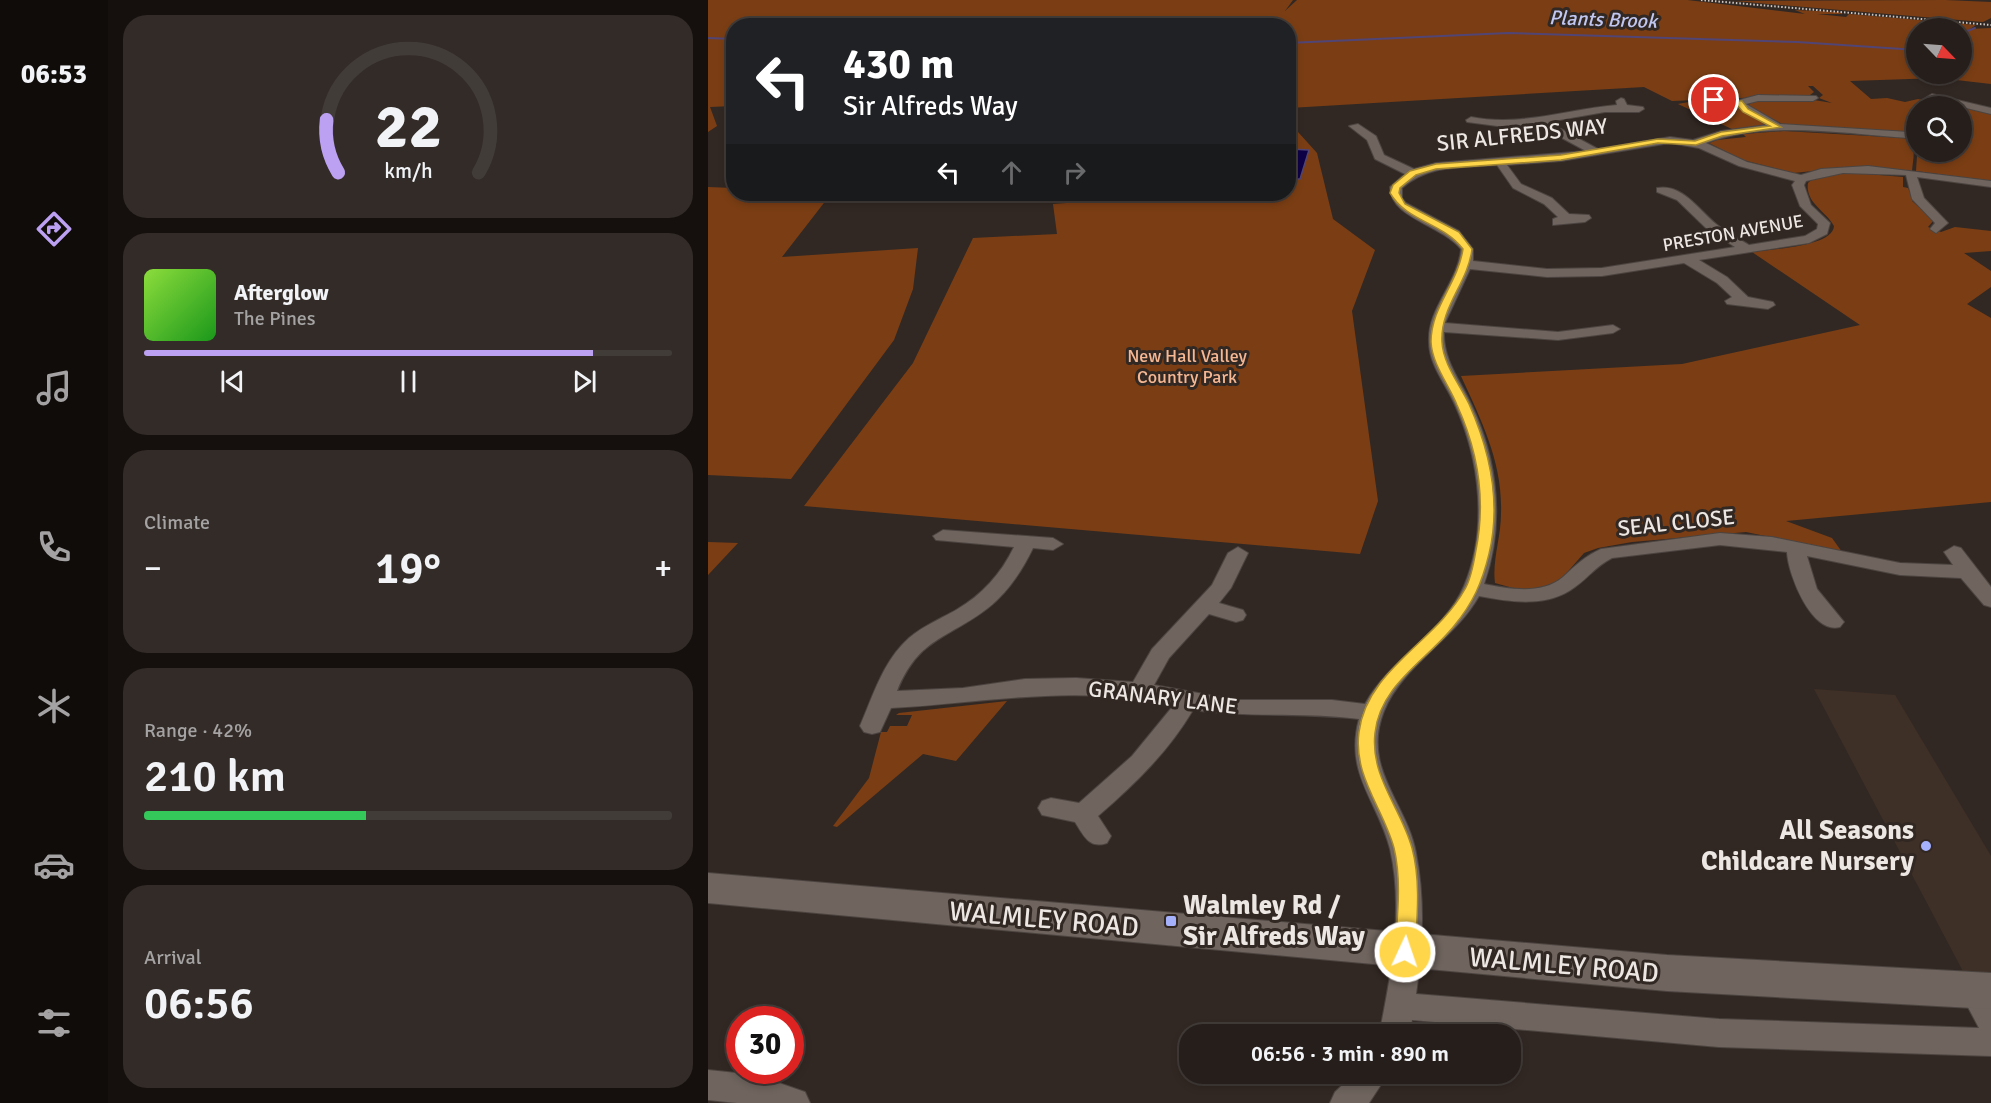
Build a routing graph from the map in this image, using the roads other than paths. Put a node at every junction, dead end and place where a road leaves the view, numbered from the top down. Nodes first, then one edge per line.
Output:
1 (1979, 0) edge
2 (1991, 0) edge
3 (1714, 100) dead end
4 (1827, 102) dead end
5 (1739, 103) junction
6 (1972, 106) edge
7 (1639, 109) dead end
8 (1991, 111) edge
9 (1538, 120) junction
10 (1476, 124) dead end
11 (1380, 127) dead end
12 (1778, 127) junction
13 (1906, 135) edge
14 (1696, 143) junction
15 (1596, 152) junction
16 (1499, 162) junction
17 (1413, 173) junction
18 (1911, 174) junction
19 (1802, 179) junction
20 (1991, 184) edge
21 (1645, 192) dead end
22 (1585, 218) dead end
23 (1943, 225) dead end
24 (1745, 248) junction
25 (1687, 259) junction
26 (1465, 264) junction
27 (1768, 305) dead end
28 (1436, 327) junction
29 (1615, 329) dead end
30 (943, 536) dead end
31 (1026, 543) junction
32 (1053, 544) dead end
33 (1797, 548) junction
34 (1954, 552) dead end
35 (1238, 553) dead end
36 (1967, 572) junction
37 (1473, 588) junction
38 (1991, 600) edge
39 (1207, 606) junction
40 (1236, 615) dead end
41 (1833, 622) dead end
42 (1140, 690) junction
43 (883, 700) junction
44 (1187, 701) junction
45 (1371, 713) junction
46 (872, 726) dead end
47 (1051, 808) dead end
48 (1083, 814) junction
49 (1098, 836) dead end
50 (708, 888) edge
51 (1405, 952) junction
52 (1986, 1001) edge
53 (1400, 1006) junction
54 (1397, 1024) edge
55 (1991, 1042) edge
56 (1366, 1084) edge
57 (708, 1085) edge
58 (794, 1103) edge
59 (1346, 1103) edge

1 - 2 street
3 - 5 street
4 - 5 street
5 - 12 street
6 - 8 street
7 - 9 street
9 - 10 street
9 - 15 street
11 - 17 street
12 - 13 street
12 - 14 street
14 - 15 street, SIR ALFREDS WAY
14 - 19 street, SIR ALFREDS WAY
15 - 16 street, SIR ALFREDS WAY
16 - 17 street, SIR ALFREDS WAY
16 - 22 street
17 - 26 street, SIR ALFREDS WAY
18 - 19 street, PRESTON AVENUE
18 - 20 street, PRESTON AVENUE
18 - 23 street
19 - 24 street, PRESTON AVENUE
21 - 24 street
24 - 25 street, PRESTON AVENUE
25 - 26 street, PRESTON AVENUE
25 - 27 street
26 - 28 street
28 - 29 street
28 - 37 street
30 - 31 street
31 - 32 street
31 - 43 street
33 - 36 street, SEAL CLOSE
33 - 37 street, SEAL CLOSE
33 - 41 street
34 - 36 street
35 - 39 street
36 - 38 street
37 - 45 street
39 - 40 street
39 - 42 street
42 - 43 street, GRANARY LANE
42 - 44 street, GRANARY LANE
43 - 46 street
44 - 45 street, GRANARY LANE
44 - 48 street
45 - 51 street
47 - 48 street
48 - 49 street
50 - 51 main road, WALMLEY ROAD
51 - 52 main road, WALMLEY ROAD
51 - 53 street
53 - 54 street
53 - 55 street
56 - 59 street
57 - 58 street

